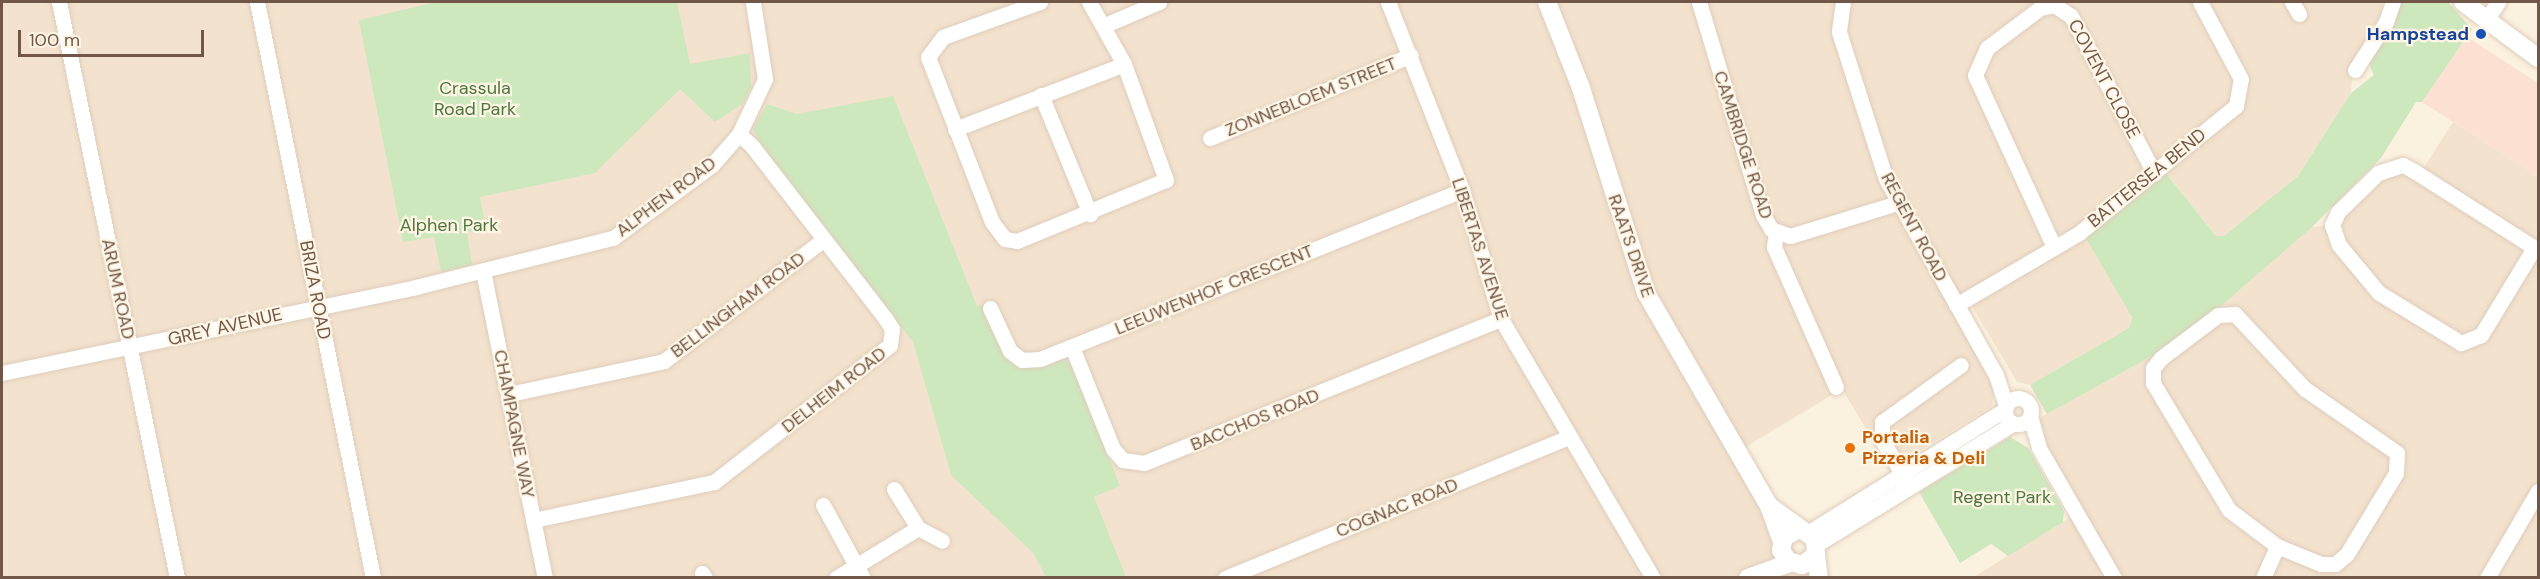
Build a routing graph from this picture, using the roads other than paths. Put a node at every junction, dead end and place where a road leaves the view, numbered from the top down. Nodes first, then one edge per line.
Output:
1 (59, 2) edge
2 (257, 2) edge
3 (753, 2) edge
4 (1040, 2) edge
5 (1089, 2) edge
6 (1159, 2) edge
7 (1388, 2) edge
8 (1547, 2) edge
9 (1699, 2) edge
10 (1843, 2) edge
11 (2200, 2) edge
12 (2393, 2) edge
13 (2463, 2) edge
14 (2498, 2) edge
15 (2486, 20) junction
16 (1105, 25) junction
17 (1411, 55) junction
18 (2538, 58) edge
19 (1124, 64) junction
20 (2355, 70) dead end
21 (1041, 95) junction
22 (955, 129) junction
23 (739, 134) junction
24 (1210, 138) dead end
25 (2154, 173) junction
26 (1462, 190) junction
27 (1897, 203) junction
28 (1090, 214) junction
29 (1776, 232) junction
30 (824, 239) junction
31 (2054, 247) junction
32 (2536, 249) edge
33 (483, 271) junction
34 (1956, 304) junction
35 (318, 306) junction
36 (990, 308) dead end
37 (1501, 319) junction
38 (1072, 347) junction
39 (131, 348) junction
40 (1961, 365) dead end
41 (2, 373) edge
42 (1996, 375) junction
43 (1836, 387) dead end
44 (508, 394) junction
45 (2021, 398) junction
46 (2010, 416) junction
47 (2031, 416) junction
48 (1568, 437) junction
49 (2039, 448) junction
50 (1902, 474) junction
51 (1910, 488) junction
52 (894, 489) dead end
53 (2538, 491) edge
54 (823, 505) dead end
55 (1768, 506) junction
56 (533, 520) junction
57 (918, 528) junction
58 (1810, 540) junction
59 (942, 541) dead end
60 (1782, 544) junction
61 (2277, 546) junction
62 (1792, 564) junction
63 (859, 572) edge
64 (1750, 576) edge
65 (177, 578) edge
66 (373, 578) edge
67 (545, 578) edge
68 (836, 578) edge
69 (1225, 578) edge
70 (1653, 578) edge
71 (1808, 578) edge
72 (1819, 578) edge
73 (2114, 578) edge
74 (2263, 578) edge
75 (2487, 578) edge

1 - 39 street, ARUM ROAD
2 - 35 street, BRIZA ROAD
3 - 23 street, ALPHEN ROAD
4 - 22 street
5 - 16 street
6 - 16 street
7 - 17 street, LIBERTAS AVENUE
8 - 55 street, RAATS DRIVE
9 - 29 street, CAMBRIDGE ROAD
10 - 27 street, REGENT ROAD
11 - 25 street, BATTERSEA BEND
12 - 20 street
13 - 15 street
14 - 15 street
15 - 18 street
16 - 19 street
17 - 24 street, ZONNEBLOEM STREET
17 - 26 street, LIBERTAS AVENUE
19 - 21 street
19 - 28 street
21 - 22 street
21 - 28 street
22 - 28 street
23 - 30 street, DELHEIM ROAD
23 - 33 street, ALPHEN ROAD
25 - 31 street, BATTERSEA BEND
25 - 31 street, COVENT CLOSE
26 - 37 street, LIBERTAS AVENUE
26 - 38 street, LEEUWENHOF CRESCENT
27 - 29 street, CAMBRIDGE ROAD
27 - 34 street, REGENT ROAD
29 - 43 street
30 - 44 street, BELLINGHAM ROAD
30 - 56 street, DELHEIM ROAD
31 - 34 street, BATTERSEA BEND
32 - 32 street
33 - 35 street, GREY AVENUE
33 - 44 street, CHAMPAGNE WAY
34 - 42 street, REGENT ROAD
35 - 39 street, GREY AVENUE
35 - 66 street, BRIZA ROAD
36 - 38 street, LEEUWENHOF CRESCENT
37 - 38 street, BACCHOS ROAD
37 - 48 street, LIBERTAS AVENUE
39 - 41 street, GREY AVENUE
39 - 65 street, ARUM ROAD
40 - 50 street
42 - 45 street, REGENT ROAD
42 - 46 street, REGENT ROAD
44 - 56 street, CHAMPAGNE WAY
45 - 46 street
45 - 47 street, REGENT ROAD
46 - 47 street
46 - 49 street, REGENT ROAD
46 - 50 street
46 - 51 street
47 - 49 street, REGENT ROAD
48 - 69 street, COGNAC ROAD
48 - 70 street, LIBERTAS AVENUE
49 - 73 street, REGENT ROAD
50 - 51 street
50 - 58 street
51 - 58 street
52 - 57 street
53 - 75 street
54 - 63 street
55 - 58 street, RAATS DRIVE
55 - 60 street, RAATS DRIVE
56 - 67 street, CHAMPAGNE WAY
57 - 59 street
57 - 63 street
58 - 60 street
58 - 62 street
58 - 72 street
60 - 62 street, RAATS DRIVE
60 - 64 street
61 - 61 street
61 - 74 street
62 - 64 street
62 - 71 street
63 - 68 street

